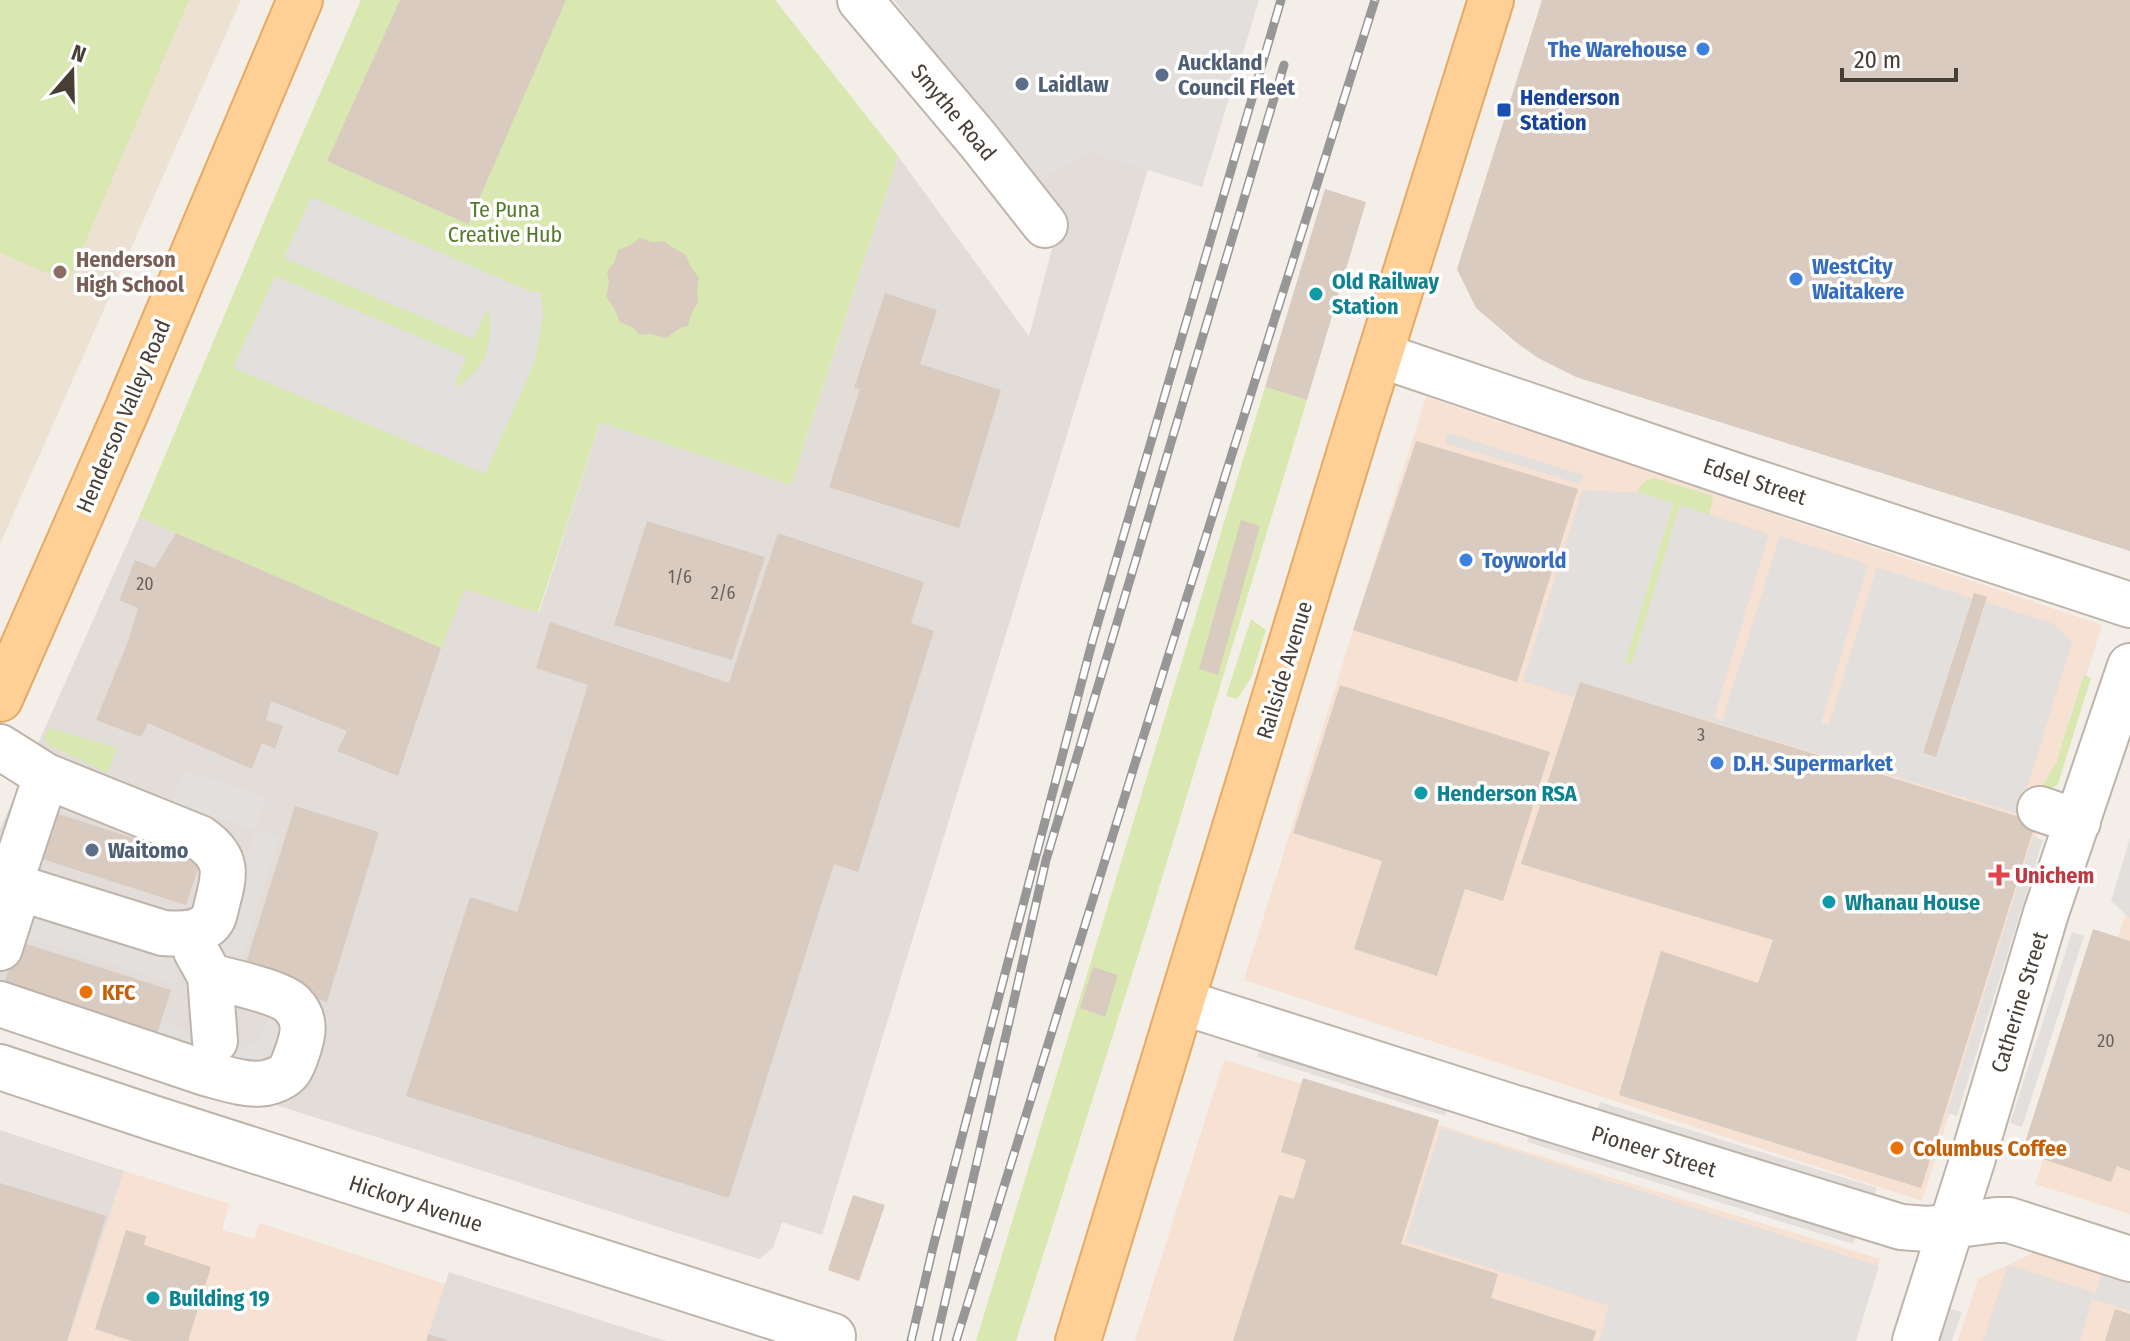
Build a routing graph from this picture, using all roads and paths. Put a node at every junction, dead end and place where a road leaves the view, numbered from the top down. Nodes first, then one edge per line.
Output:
1 (300, 0) edge
2 (860, 0) edge
3 (1491, 0) edge
4 (1045, 225) dead end
5 (1380, 355) junction
6 (2130, 605) edge
7 (2130, 666) edge
8 (0, 699) edge
9 (0, 747) edge
10 (46, 776) junction
11 (9, 886) edge
12 (187, 933) junction
13 (0, 948) edge
14 (210, 976) junction
15 (1182, 1002) junction
16 (0, 1004) edge
17 (215, 1041) dead end
18 (0, 1067) edge
19 (1951, 1227) junction
20 (2130, 1259) edge
21 (833, 1336) dead end
22 (1078, 1341) edge
23 (1915, 1341) edge

1 - 8 main road, Henderson Valley Road
2 - 4 street, Smythe Road
3 - 5 main road, Railside Avenue
5 - 6 street, Edsel Street
5 - 15 main road, Railside Avenue
7 - 19 street, Catherine Street
9 - 10 street
10 - 11 street
10 - 12 street
11 - 12 street
11 - 13 street
12 - 14 street
14 - 16 street
14 - 17 street
15 - 19 street, Pioneer Street
15 - 22 main road, Railside Avenue
18 - 21 street, Hickory Avenue
19 - 20 street, Pioneer Street
19 - 23 street, Catherine Street

